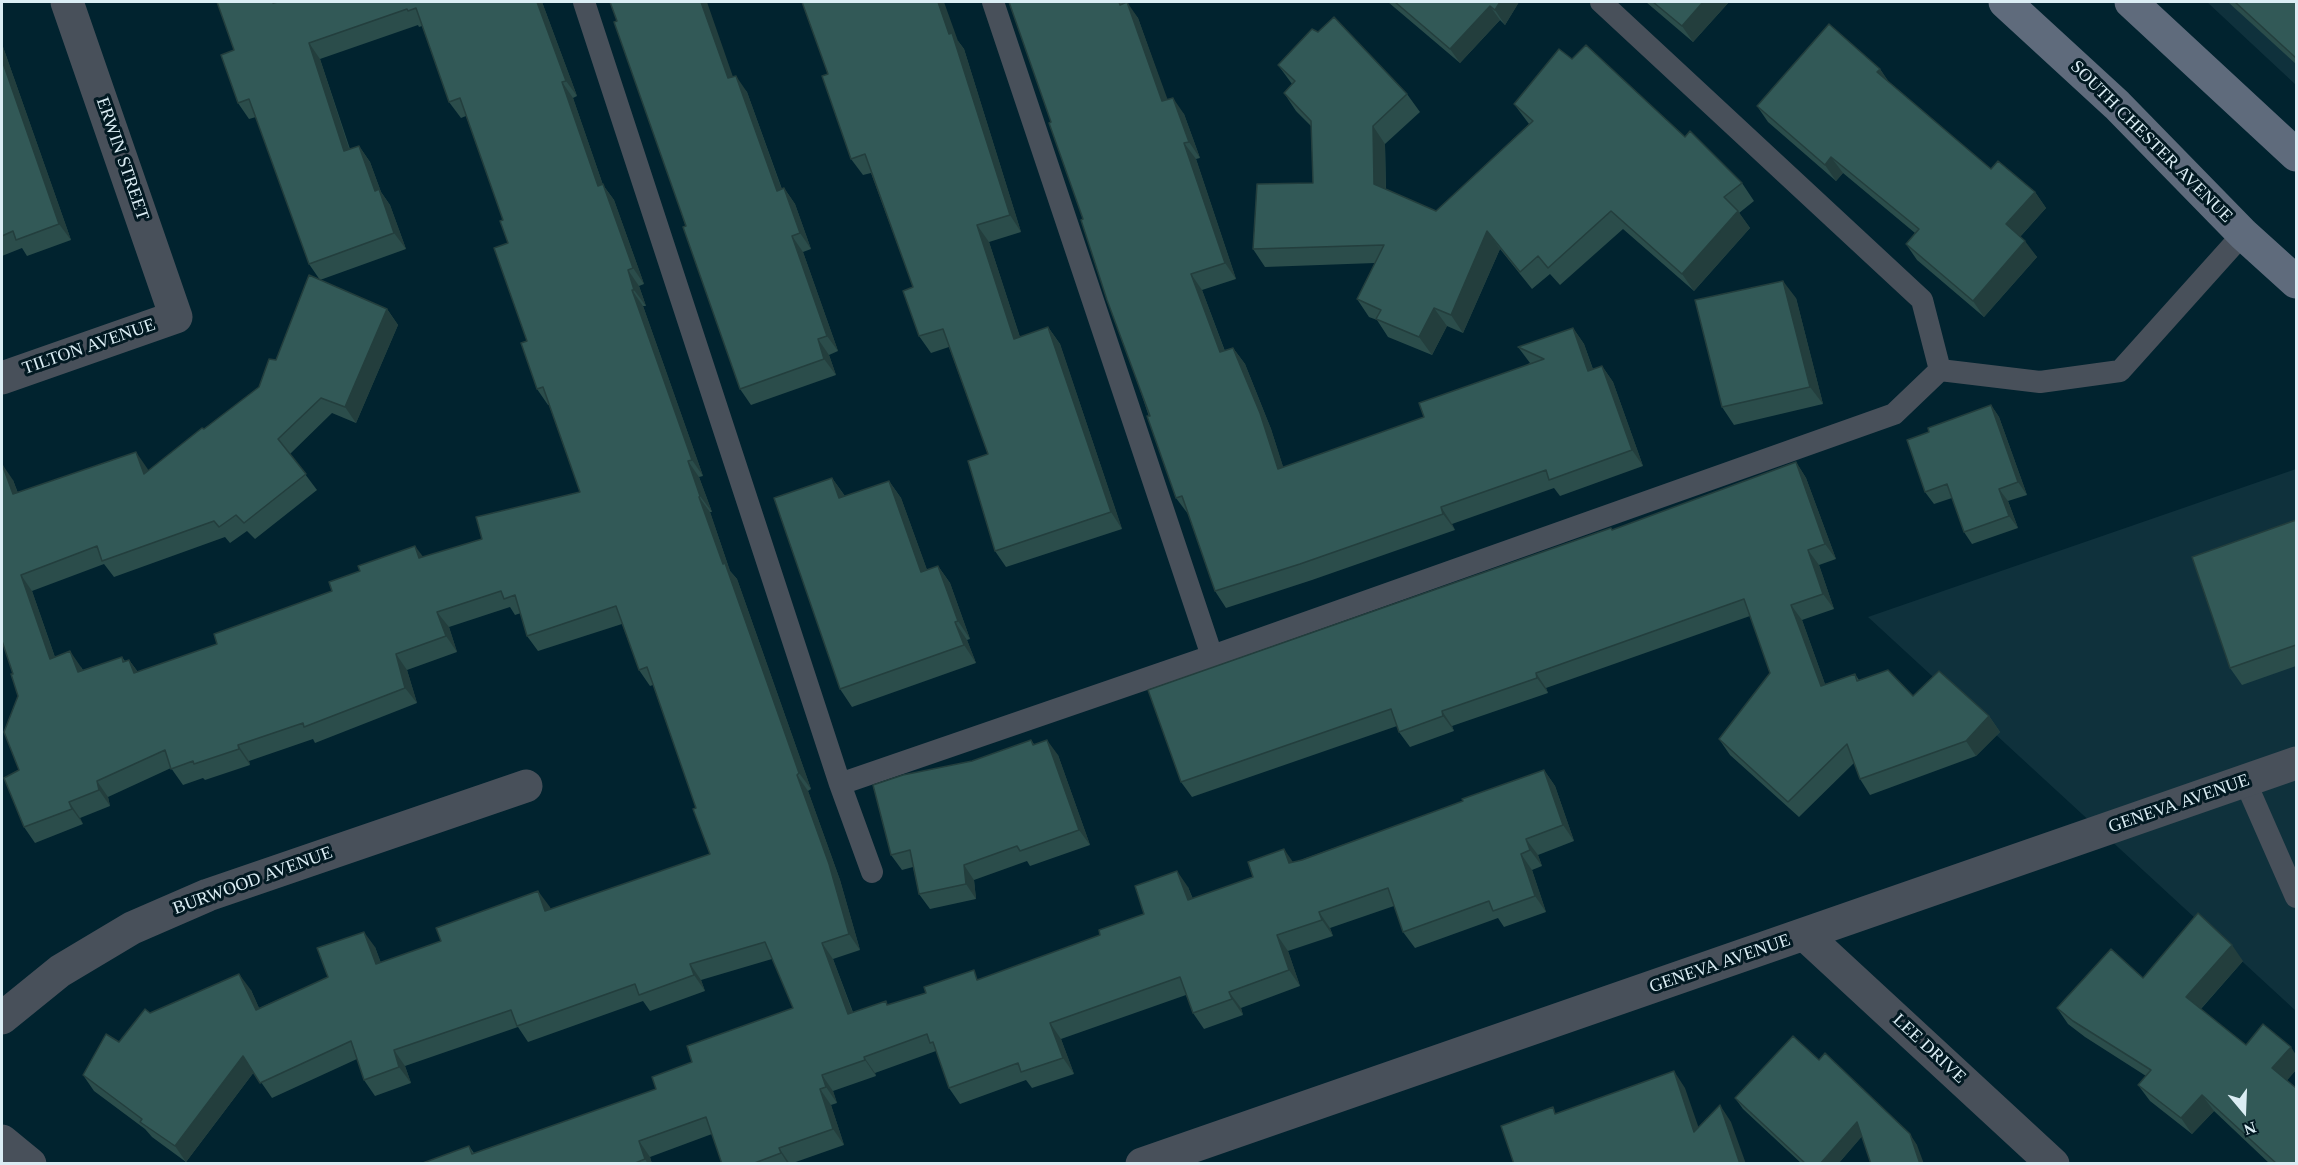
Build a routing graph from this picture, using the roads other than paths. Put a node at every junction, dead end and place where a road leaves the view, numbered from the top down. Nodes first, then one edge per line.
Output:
1 (67, 2) edge
2 (584, 2) edge
3 (993, 2) edge
4 (1601, 2) edge
5 (2005, 2) edge
6 (2131, 2) edge
7 (2296, 155) edge
8 (2243, 234) junction
9 (2296, 282) edge
10 (177, 317) joint
11 (1940, 370) junction
12 (2, 378) edge
13 (1212, 656) junction
14 (2296, 763) edge
15 (2245, 781) junction
16 (840, 784) junction
17 (526, 786) dead end
18 (872, 872) dead end
19 (2296, 897) edge
20 (1804, 934) junction
21 (2, 1018) edge
22 (2, 1141) edge
23 (30, 1164) edge
24 (1142, 1164) edge
25 (2053, 1164) edge

1 - 10 street, ERWIN STREET
2 - 16 lane
3 - 13 lane
4 - 11 lane
5 - 8 main road, SOUTH CHESTER AVENUE
6 - 7 main road
8 - 9 main road, SOUTH CHESTER AVENUE
8 - 11 lane
10 - 12 street, TILTON AVENUE
11 - 13 lane
13 - 16 lane
14 - 15 street, GENEVA AVENUE
15 - 19 lane
15 - 20 street, GENEVA AVENUE
16 - 18 lane
17 - 21 street, BURWOOD AVENUE
20 - 24 street, GENEVA AVENUE
20 - 25 street, LEE DRIVE
22 - 23 street

